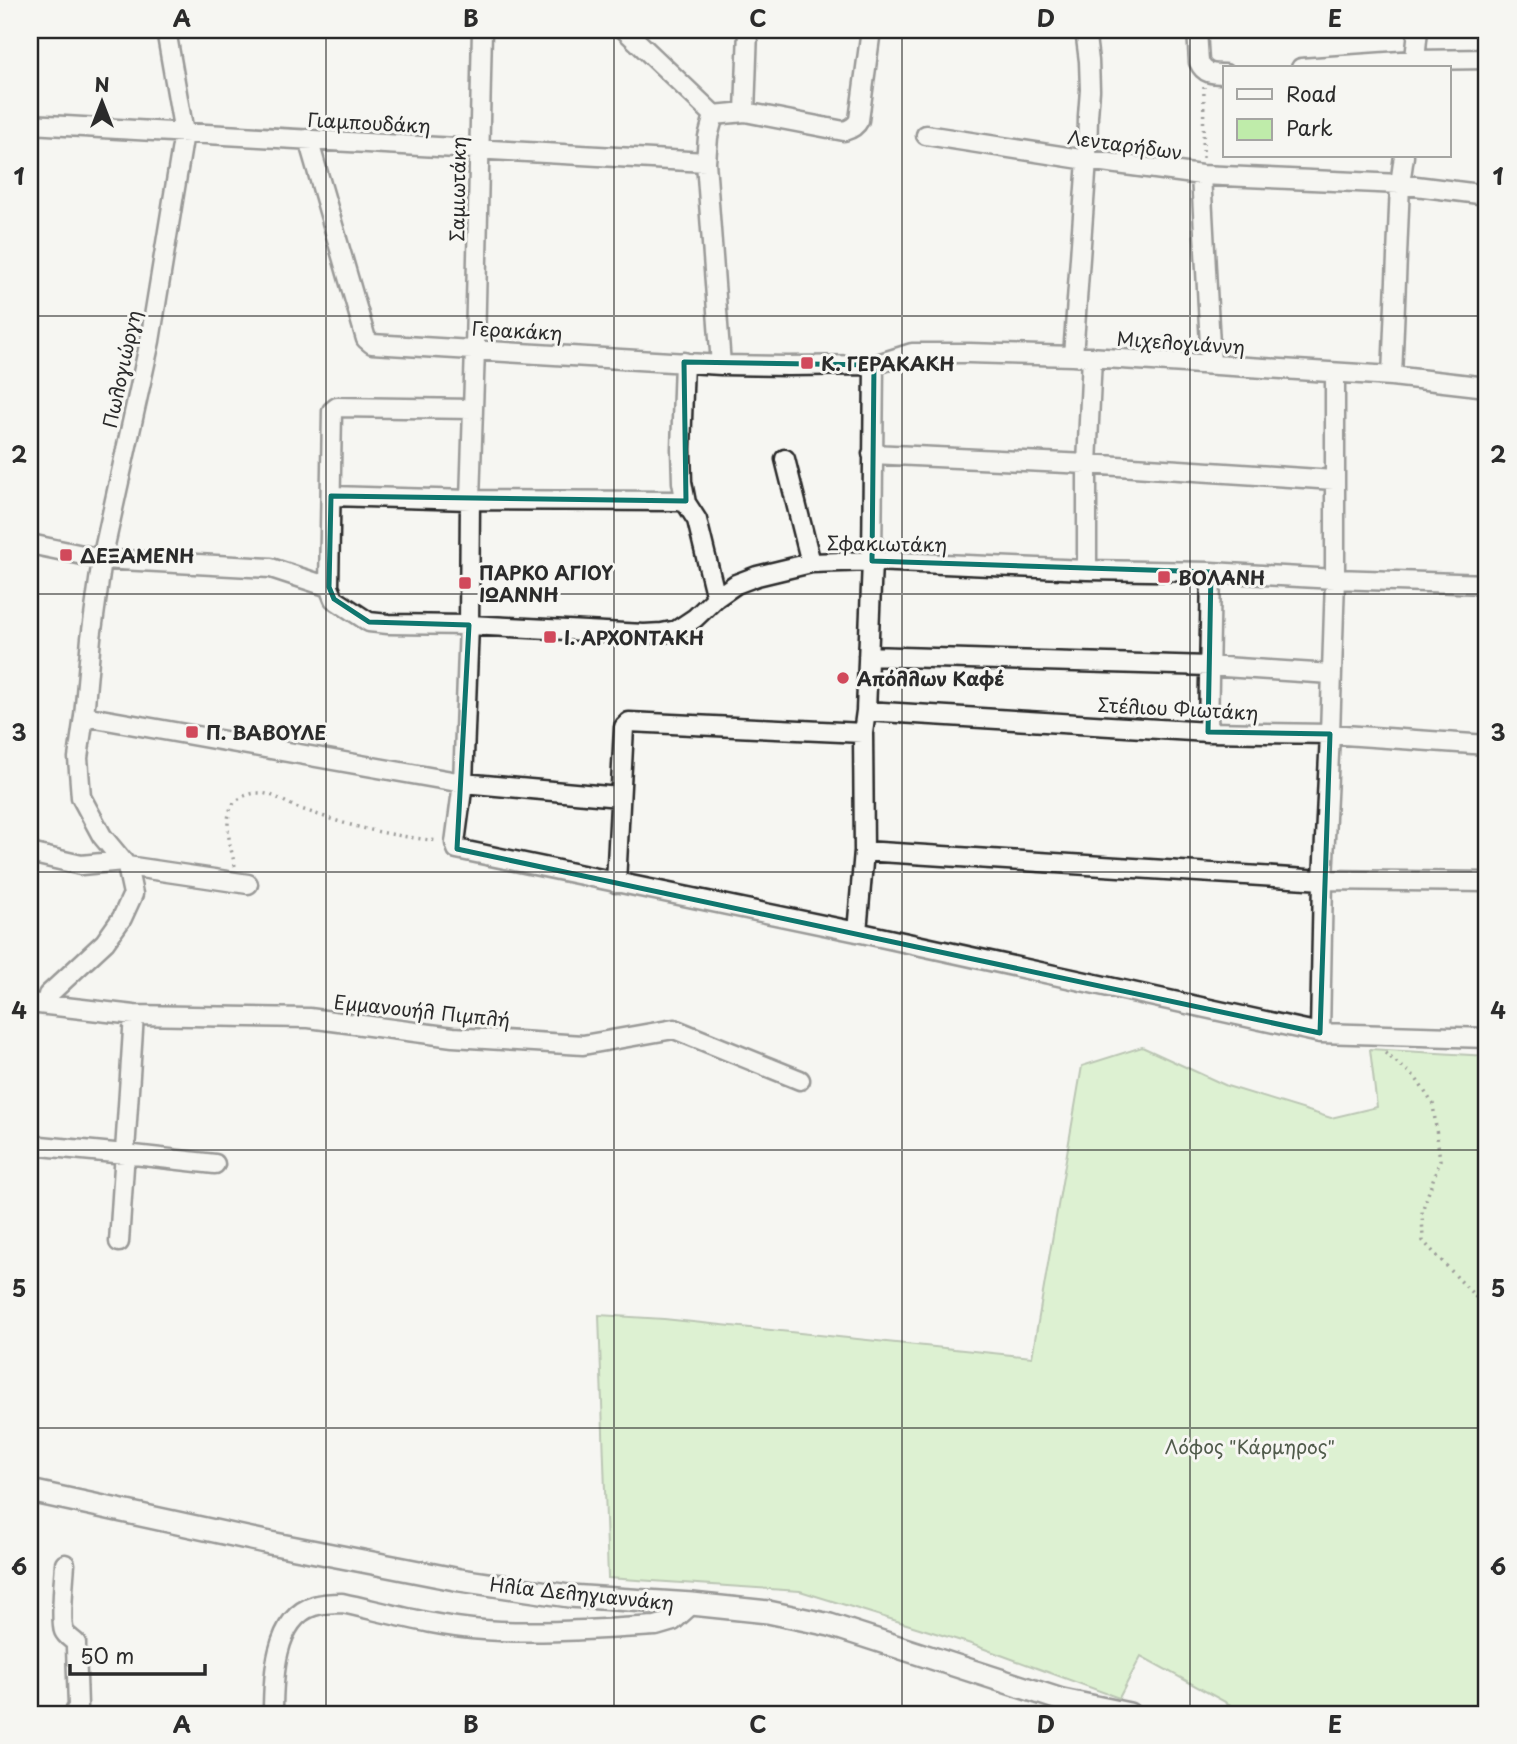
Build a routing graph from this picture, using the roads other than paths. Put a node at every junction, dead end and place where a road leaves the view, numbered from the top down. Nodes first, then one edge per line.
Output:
1 (166, 30) edge
2 (482, 30) edge
3 (625, 30) edge
4 (748, 30) edge
5 (871, 30) edge
6 (1085, 30) edge
7 (1197, 30) edge
8 (1418, 30) edge
9 (1487, 59) edge
10 (1414, 64) edge
11 (1358, 66) edge
12 (1223, 74) edge
13 (745, 112) junction
14 (714, 115) junction
15 (30, 124) edge
16 (184, 133) junction
17 (926, 135) dead end
18 (308, 139) junction
19 (478, 149) junction
20 (1404, 158) edge
21 (1087, 160) junction
22 (706, 162) junction
23 (1202, 175) junction
24 (1401, 184) junction
25 (1487, 195) edge
26 (475, 349) junction
27 (1073, 356) junction
28 (1092, 357) junction
29 (684, 362) junction
30 (1211, 364) junction
31 (721, 365) junction
32 (874, 365) junction
33 (1335, 373) junction
34 (1392, 376) junction
35 (1487, 387) edge
36 (473, 409) junction
37 (872, 454) junction
38 (785, 459) dead end
39 (1087, 464) junction
40 (1334, 481) junction
41 (331, 496) junction
42 (470, 500) junction
43 (686, 503) junction
44 (30, 544) edge
45 (102, 559) junction
46 (872, 561) junction
47 (811, 563) junction
48 (1087, 570) junction
49 (1212, 572) junction
50 (1335, 579) junction
51 (1487, 584) edge
52 (329, 587) junction
53 (716, 598) junction
54 (469, 625) junction
55 (868, 656) junction
56 (1209, 666) junction
57 (1331, 674) junction
58 (866, 711) junction
59 (84, 716) junction
60 (1208, 732) junction
61 (863, 733) junction
62 (1330, 734) junction
63 (1487, 745) edge
64 (463, 783) junction
65 (619, 797) junction
66 (864, 851) junction
67 (30, 853) edge
68 (125, 864) junction
69 (1323, 880) junction
70 (1487, 882) edge
71 (616, 883) junction
72 (243, 884) road end
73 (857, 932) junction
74 (38, 1004) edge
75 (134, 1015) junction
76 (1320, 1033) junction
77 (1487, 1038) edge
78 (800, 1080) dead end
79 (30, 1145) edge
80 (125, 1154) junction
81 (215, 1164) dead end
82 (119, 1242) dead end
83 (30, 1491) edge
84 (65, 1564) dead end
85 (692, 1604) junction
86 (74, 1714) edge
87 (273, 1714) edge
88 (1129, 1714) edge

1 - 16 street, Πωλογιώργη
2 - 19 street, Σαμιωτάκη
3 - 14 street
4 - 13 street
5 - 13 street
6 - 21 street
7 - 12 street
8 - 10 street
9 - 10 street
10 - 11 street
13 - 14 street
14 - 22 street
15 - 16 street, Γιαμπουδάκη
16 - 18 street, Γιαμπουδάκη
16 - 45 street, Πωλογιώργη
17 - 21 street, Λενταρήδων
18 - 19 street, Γιαμπουδάκη
18 - 26 street, Γερακάκη
19 - 22 street, Γιαμπουδάκη
19 - 26 street, Σαμιωτάκη
20 - 24 street
21 - 23 street, Λενταρήδων
21 - 27 street
22 - 31 street
23 - 24 street, Λενταρήδων
23 - 30 street
24 - 25 street, Λενταρήδων
24 - 34 street
26 - 29 street, Γερακάκη
26 - 36 street, Σαμιωτάκη
27 - 28 street, Μιχελογιάννη
27 - 32 street, Μιχελογιάννη
28 - 30 street, Μιχελογιάννη
28 - 39 street
29 - 31 street, Γερακάκη
29 - 43 street
30 - 33 street, Μιχελογιάννη
31 - 32 street, Γερακάκη
32 - 37 street
33 - 34 street, Μιχελογιάννη
33 - 40 street
34 - 35 street, Μιχελογιάννη
36 - 41 street
36 - 42 street, Σαμιωτάκη
37 - 39 street
37 - 46 street
38 - 47 street
39 - 40 street
39 - 48 street
40 - 50 street
41 - 42 street
41 - 52 street
42 - 43 street
42 - 54 street, Σαμιωτάκη
43 - 53 street
44 - 45 street, Σφακιωτάκη
45 - 52 street, Σφακιωτάκη
45 - 59 street, Πωλογιώργη
46 - 47 street, Σφακιωτάκη
46 - 48 street, Σφακιωτάκη
46 - 55 street
47 - 53 street, Σφακιωτάκη
48 - 49 street, Σφακιωτάκη
49 - 50 street, Σφακιωτάκη
49 - 56 street
50 - 51 street, Σφακιωτάκη
50 - 57 street
52 - 54 street, Σφακιωτάκη
53 - 54 street, Σφακιωτάκη
54 - 64 street, Σαμιωτάκη
55 - 56 street
55 - 58 street
56 - 57 street
56 - 60 street
57 - 62 street
58 - 60 street, Στέλιου Φιωτάκη
58 - 61 street
59 - 64 street
59 - 68 street, Πωλογιώργη
60 - 62 street, Στέλιου Φιωτάκη
61 - 65 street
61 - 66 street
62 - 63 street, Στέλιου Φιωτάκη
62 - 69 street
64 - 65 street
64 - 71 street, Σαμιωτάκη
65 - 71 street
66 - 69 street
66 - 73 street
67 - 68 street
68 - 72 street
68 - 74 street
69 - 70 street
69 - 76 street
71 - 73 street
73 - 76 street
74 - 75 street, Εµµανουήλ Πιµπλή
75 - 78 street, Εµµανουήλ Πιµπλή
75 - 80 street
76 - 77 street
79 - 80 street
80 - 81 street
80 - 82 street
83 - 85 street, Ηλία Δεληγιαννάκη
84 - 86 street
85 - 87 street
85 - 88 street, Ηλία Δεληγιαννάκη

